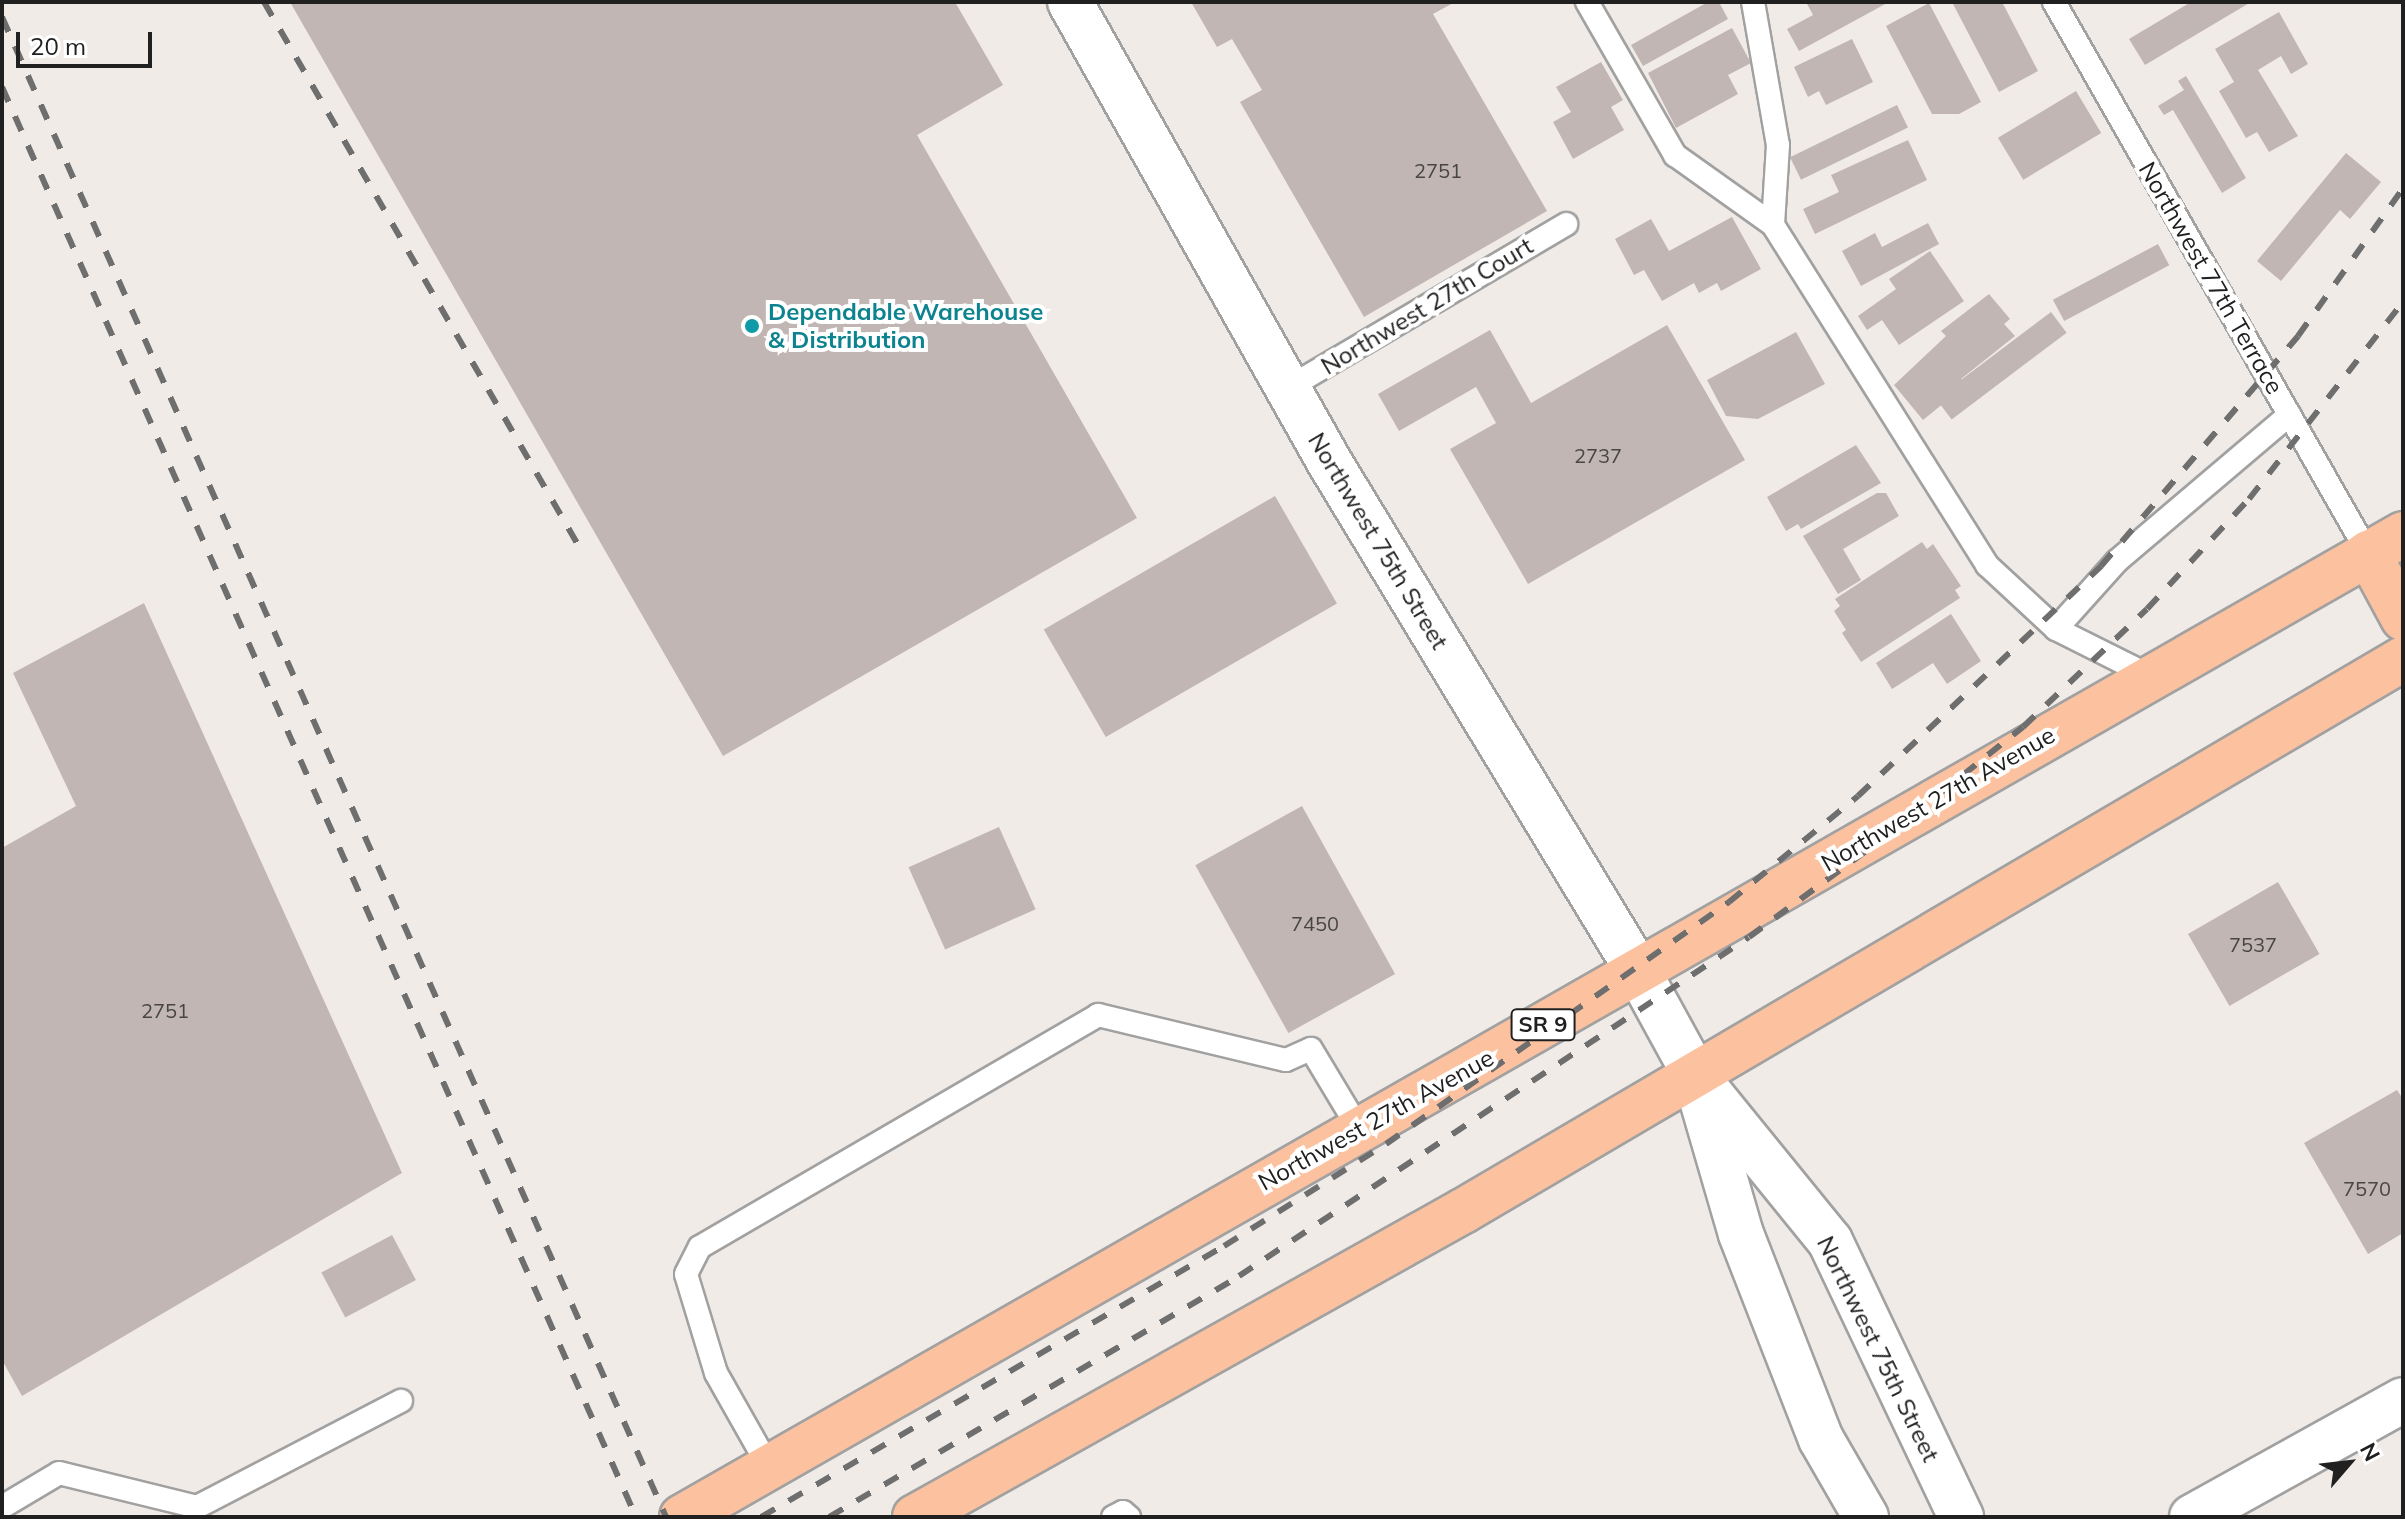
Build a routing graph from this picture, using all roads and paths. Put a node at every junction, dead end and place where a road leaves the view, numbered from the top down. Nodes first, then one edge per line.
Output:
1 (1070, 2) edge
2 (1587, 2) edge
3 (1753, 2) edge
4 (2054, 2) edge
5 (1566, 224) dead end
6 (1773, 225) junction
7 (1288, 388) junction
8 (2289, 415) junction
9 (2385, 544) edge
10 (2403, 618) edge
11 (2056, 629) junction
12 (2403, 659) edge
13 (2152, 677) junction
14 (1638, 971) junction
15 (1695, 1075) junction
16 (1359, 1129) junction
17 (2403, 1400) edge
18 (401, 1401) dead end
19 (768, 1465) junction
20 (2, 1507) edge
21 (682, 1517) edge
22 (915, 1517) edge
23 (1113, 1517) edge
24 (1129, 1517) edge
25 (1866, 1517) edge
26 (1961, 1517) edge
27 (2192, 1517) edge

1 - 7 street, Northwest 75th Street
2 - 6 lane
3 - 6 lane
4 - 8 lane, Northwest 77th Terrace
5 - 7 lane, Northwest 27th Court
6 - 11 lane
7 - 14 street, Northwest 75th Street
8 - 9 lane, Northwest 77th Terrace
8 - 11 lane
9 - 10 main road
9 - 13 main road, Northwest 27th Avenue / SR 9
11 - 13 lane
12 - 15 main road
13 - 14 main road, Northwest 27th Avenue / SR 9
14 - 15 street, Northwest 75th Street
14 - 16 main road, Northwest 27th Avenue / SR 9
15 - 22 main road
15 - 25 street, Northwest 75th Street
15 - 26 street, Northwest 75th Street
16 - 19 main road, Northwest 27th Avenue / SR 9
16 - 19 lane
17 - 27 street
18 - 20 lane
19 - 21 main road, Northwest 27th Avenue / SR 9
23 - 24 lane

